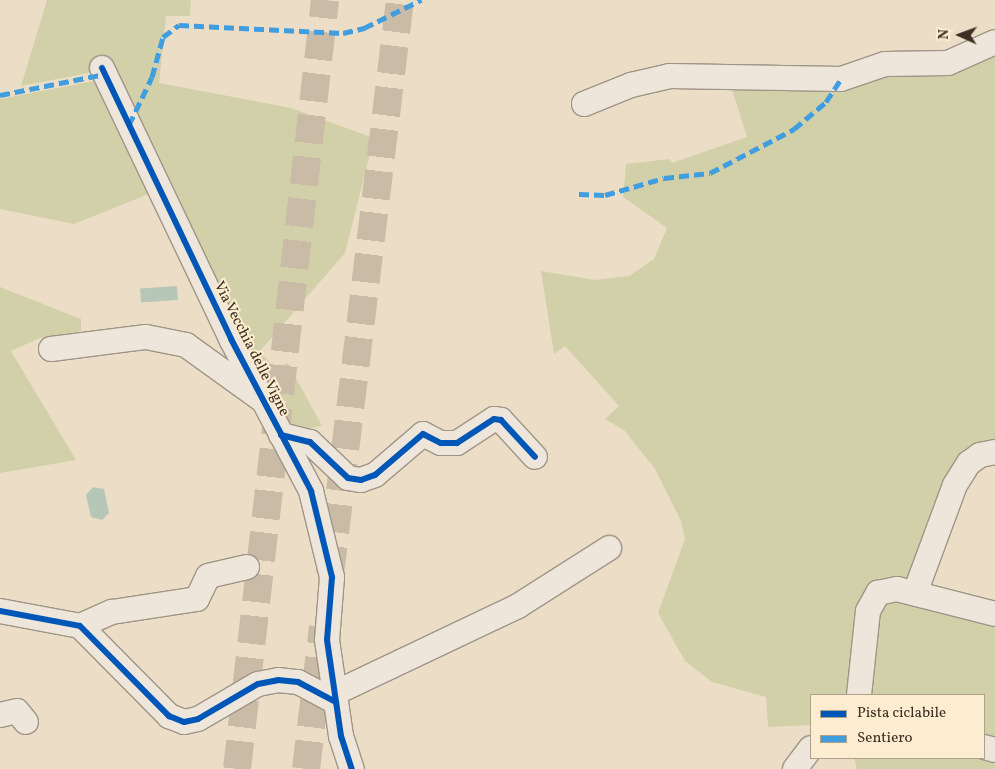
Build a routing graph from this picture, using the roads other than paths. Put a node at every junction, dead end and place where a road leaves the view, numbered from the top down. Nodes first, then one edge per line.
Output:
1 (995, 42) edge
2 (102, 68) dead end
3 (584, 104) dead end
4 (51, 349) dead end
5 (262, 400) junction
6 (281, 435) junction
7 (995, 452) edge
8 (535, 457) dead end
9 (609, 548) dead end
10 (247, 568) dead end
11 (915, 593) junction
12 (0, 611) edge
13 (995, 614) edge
14 (80, 626) junction
15 (859, 694) edge
16 (336, 698) junction
17 (0, 714) edge
18 (26, 722) dead end
19 (810, 749) edge
20 (352, 769) edge
21 (795, 769) edge

1 - 3 street
2 - 5 street, Via Vecchia delle Vigne
4 - 5 street
5 - 6 street, Via Vecchia delle Vigne
6 - 8 street
6 - 16 street, Via Vecchia delle Vigne
7 - 11 street
9 - 16 street
10 - 14 street
11 - 13 street
11 - 15 street
12 - 14 street
14 - 16 street
16 - 20 street, Via Vecchia delle Vigne
17 - 18 street
19 - 21 street

